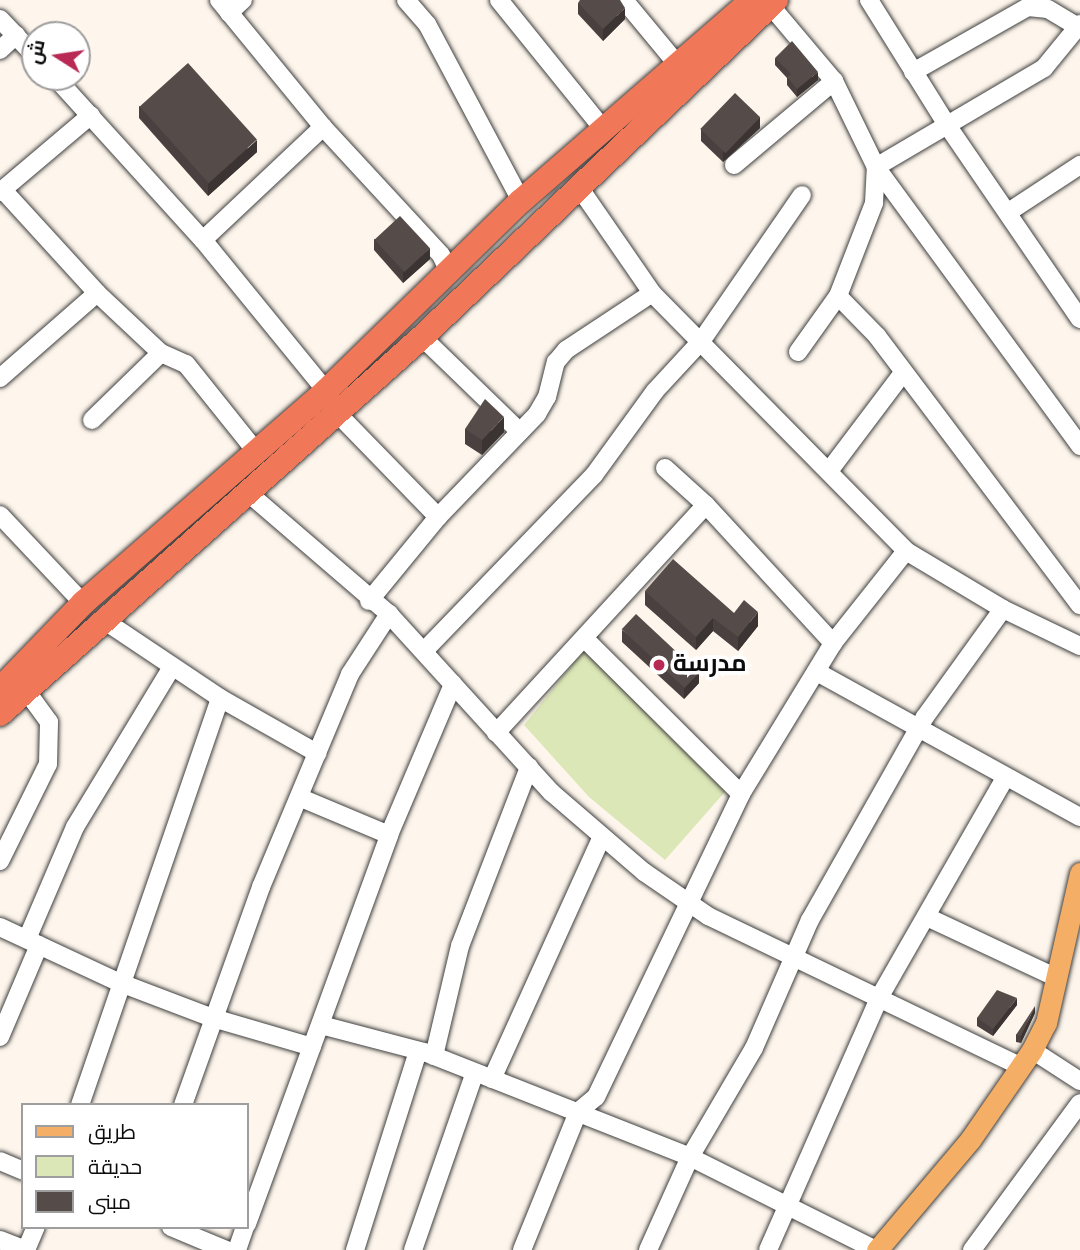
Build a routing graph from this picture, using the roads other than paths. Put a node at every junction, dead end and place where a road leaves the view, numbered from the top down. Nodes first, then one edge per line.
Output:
1 (243, 0) edge
2 (405, 0) edge
3 (499, 0) edge
4 (624, 0) edge
5 (869, 0) edge
6 (766, 2) edge
7 (224, 7) edge
8 (0, 19) edge
9 (1080, 26) edge
10 (16, 35) junction
11 (21, 41) edge
12 (0, 50) edge
13 (678, 65) junction
14 (914, 72) junction
15 (834, 80) junction
16 (68, 91) edge
17 (656, 100) junction
18 (91, 115) junction
19 (947, 125) junction
20 (323, 127) junction
21 (619, 128) junction
22 (734, 165) dead end
23 (1080, 165) edge
24 (876, 167) junction
25 (579, 187) junction
26 (1, 191) edge
27 (802, 195) dead end
28 (522, 201) junction
29 (1010, 211) junction
30 (204, 240) junction
31 (449, 272) junction
32 (97, 293) junction
33 (652, 293) junction
34 (838, 296) junction
35 (1080, 319) edge
36 (422, 337) junction
37 (702, 340) junction
38 (798, 352) dead end
39 (161, 353) junction
40 (902, 374) junction
41 (1, 375) edge
42 (331, 401) junction
43 (92, 420) dead end
44 (520, 432) junction
45 (1080, 446) edge
46 (255, 450) junction
47 (665, 468) dead end
48 (830, 471) junction
49 (246, 491) junction
50 (706, 505) junction
51 (0, 515) edge
52 (438, 517) junction
53 (906, 551) junction
54 (369, 601) junction
55 (83, 603) junction
56 (1080, 605) edge
57 (1003, 610) junction
58 (389, 614) junction
59 (105, 621) junction
60 (585, 639) junction
61 (833, 643) junction
62 (1080, 646) edge
63 (424, 650) junction
64 (172, 667) junction
65 (817, 672) junction
66 (453, 684) junction
67 (0, 689) edge
68 (26, 690) junction
69 (220, 698) junction
70 (0, 714) edge
71 (917, 731) junction
72 (496, 733) junction
73 (317, 753) junction
74 (528, 767) junction
75 (1005, 778) junction
76 (741, 794) junction
77 (301, 798) junction
78 (1080, 817) edge
79 (389, 835) junction
80 (601, 839) junction
81 (0, 861) edge
82 (1080, 873) edge
83 (691, 906) junction
84 (927, 917) junction
85 (0, 927) edge
86 (33, 942) junction
87 (794, 958) junction
88 (1057, 978) junction
89 (124, 984) junction
90 (880, 998) junction
91 (213, 1018) junction
92 (321, 1025) junction
93 (0, 1037) edge
94 (313, 1047) junction
95 (426, 1054) junction
96 (1027, 1058) junction
97 (483, 1076) junction
98 (1080, 1081) edge
99 (81, 1103) edge
100 (184, 1103) edge
101 (1080, 1103) edge
102 (578, 1112) junction
103 (690, 1157) junction
104 (0, 1161) edge
105 (21, 1170) edge
106 (788, 1206) junction
107 (248, 1221) edge
108 (35, 1229) edge
109 (175, 1229) edge
110 (245, 1229) edge
111 (0, 1240) edge
112 (26, 1250) edge
113 (226, 1250) edge
114 (237, 1250) edge
115 (355, 1250) edge
116 (413, 1250) edge
117 (522, 1250) edge
118 (649, 1250) edge
119 (768, 1250) edge
120 (877, 1250) edge
121 (972, 1250) edge

1 - 7 street
2 - 28 street
3 - 21 street
4 - 13 street
5 - 14 street
6 - 13 highway
6 - 15 street
6 - 17 highway
7 - 20 street
8 - 10 street
9 - 14 street
9 - 19 street
10 - 11 street
10 - 12 street
13 - 17 highway
14 - 19 street
15 - 22 street
15 - 24 street
16 - 18 street
17 - 21 highway
18 - 26 street
18 - 30 street
19 - 24 street
19 - 29 street
20 - 30 street
20 - 31 street
21 - 25 highway
21 - 28 highway
23 - 29 street
24 - 34 street
24 - 45 street
25 - 33 street
25 - 36 highway
26 - 32 street
27 - 37 street
28 - 31 highway
29 - 35 street
30 - 42 street
31 - 42 highway
32 - 39 street
32 - 41 street
33 - 37 street
33 - 44 street
34 - 38 street
34 - 40 street
36 - 42 highway
36 - 44 street
37 - 48 street
37 - 63 street
39 - 43 street
39 - 46 street
40 - 48 street
40 - 56 street
42 - 46 highway
42 - 49 highway
42 - 52 street
44 - 52 street
46 - 55 highway
47 - 50 street
48 - 53 street
49 - 54 street
49 - 59 highway
50 - 60 street
50 - 61 street
51 - 55 street
52 - 54 street
53 - 57 street
53 - 61 street
54 - 58 street
55 - 67 highway
57 - 62 street
57 - 71 street
58 - 63 street
58 - 73 street
59 - 64 street
59 - 68 highway
60 - 72 street
60 - 76 street
61 - 65 street
63 - 66 street
64 - 69 street
64 - 86 street
65 - 71 street
65 - 76 street
66 - 72 street
66 - 79 street
68 - 70 highway
68 - 81 street
69 - 73 street
69 - 89 street
71 - 75 street
71 - 87 street
72 - 74 street
73 - 77 street
74 - 80 street
74 - 95 street
75 - 78 street
75 - 84 street
76 - 83 street
77 - 79 street
77 - 91 street
79 - 92 street
80 - 83 street
80 - 97 street
82 - 88 main road
83 - 87 street
83 - 102 street
84 - 88 street
84 - 90 street
85 - 86 street
86 - 89 street
86 - 93 street
87 - 90 street
87 - 103 street
88 - 96 main road
89 - 91 street
89 - 99 street
90 - 96 street
90 - 106 street
91 - 94 street
91 - 100 street
92 - 94 street
92 - 95 street
94 - 107 street
95 - 97 street
95 - 115 street
96 - 98 street
96 - 120 main road
97 - 102 street
97 - 116 street
101 - 121 street
102 - 103 street
102 - 117 street
103 - 106 street
103 - 118 street
104 - 105 street
106 - 119 street
106 - 120 street
108 - 112 street
109 - 113 street
110 - 114 street
111 - 112 street

